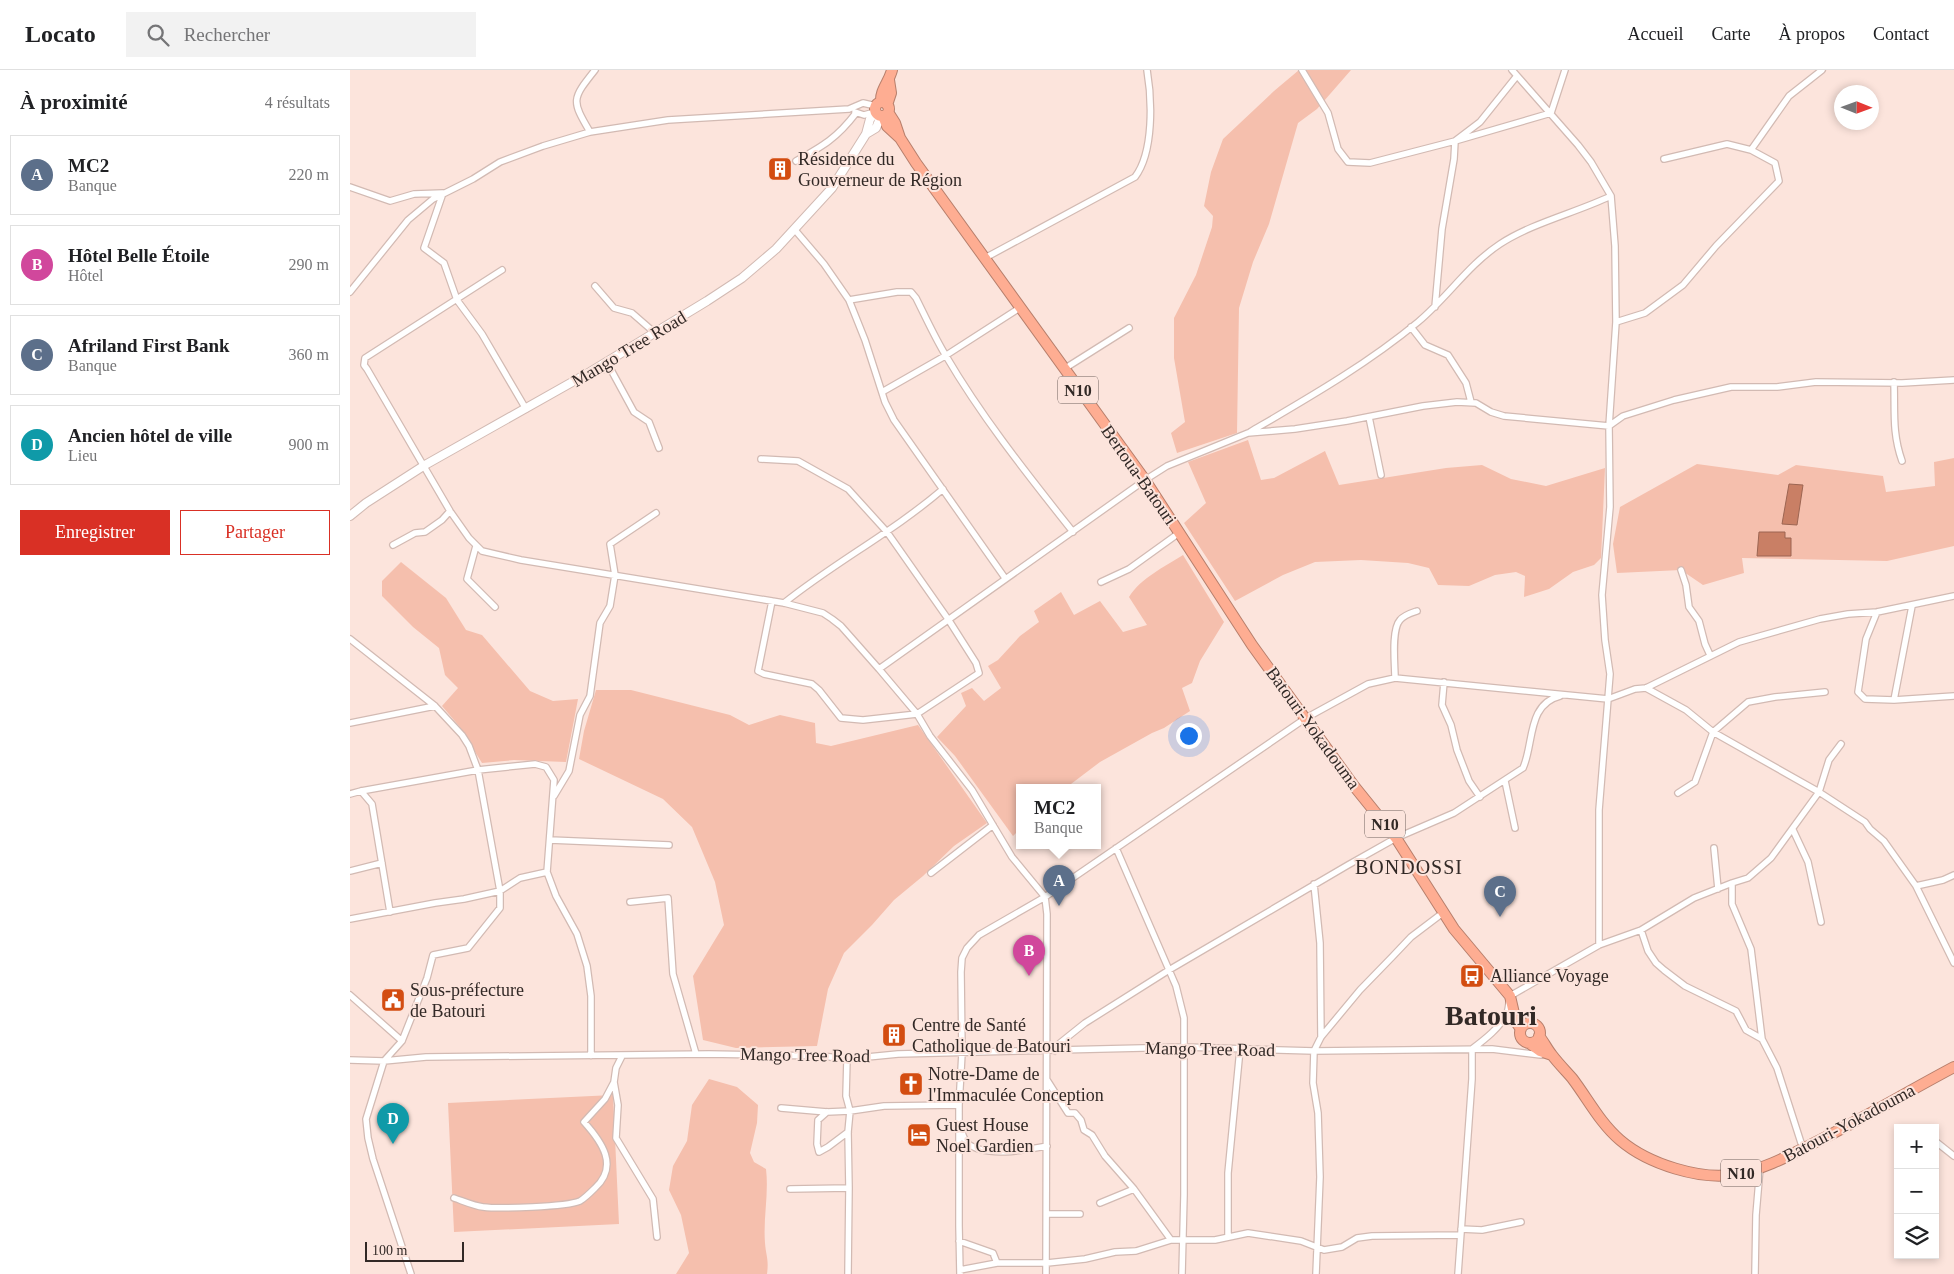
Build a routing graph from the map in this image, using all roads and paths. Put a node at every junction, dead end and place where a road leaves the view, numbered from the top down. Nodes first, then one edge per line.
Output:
1 (595, 70) edge
2 (1147, 70) edge
3 (1302, 70) edge
4 (1512, 70) edge
5 (1565, 70) edge
6 (1822, 70) edge
7 (891, 75) edge
8 (1516, 76) junction
9 (849, 109) junction
10 (881, 110) junction
11 (1550, 112) junction
12 (856, 113) junction
13 (590, 132) junction
14 (1455, 141) junction
15 (1751, 150) junction
16 (1664, 159) dead end
17 (796, 161) dead end
18 (350, 187) edge
19 (443, 194) junction
20 (1610, 196) junction
21 (795, 230) junction
22 (985, 258) junction
23 (502, 270) dead end
24 (595, 286) dead end
25 (350, 292) edge
26 (457, 300) junction
27 (849, 300) junction
28 (1021, 307) junction
29 (1435, 307) junction
30 (1616, 322) junction
31 (1129, 328) dead end
32 (1411, 328) junction
33 (655, 333) junction
34 (945, 356) junction
35 (1064, 369) junction
36 (590, 372) junction
37 (1954, 380) edge
38 (1894, 382) junction
39 (882, 392) junction
40 (1471, 402) junction
41 (526, 409) junction
42 (1369, 417) junction
43 (1609, 426) junction
44 (1248, 433) junction
45 (659, 448) dead end
46 (761, 459) dead end
47 (1902, 461) dead end
48 (425, 465) junction
49 (1381, 475) dead end
50 (1145, 480) junction
51 (943, 489) junction
52 (450, 511) junction
53 (656, 513) dead end
54 (350, 516) edge
55 (887, 532) junction
56 (1073, 532) junction
57 (1179, 532) junction
58 (392, 546) dead end
59 (476, 546) junction
60 (1681, 570) dead end
61 (615, 575) junction
62 (1005, 578) junction
63 (1101, 582) dead end
64 (1954, 596) edge
65 (772, 601) junction
66 (784, 603) junction
67 (1912, 606) junction
68 (495, 607) dead end
69 (1417, 611) dead end
70 (1877, 612) junction
71 (948, 619) junction
72 (350, 639) edge
73 (1252, 645) joint
74 (1710, 655) junction
75 (879, 669) junction
76 (1396, 678) junction
77 (1444, 682) junction
78 (1646, 688) junction
79 (1537, 692) junction
80 (1825, 692) dead end
81 (1564, 694) junction
82 (1954, 696) edge
83 (1608, 699) junction
84 (1894, 700) junction
85 (435, 706) junction
86 (1542, 706) junction
87 (917, 714) junction
88 (1306, 718) junction
89 (350, 723) edge
90 (1713, 732) junction
91 (1842, 744) dead end
92 (478, 770) junction
93 (1505, 781) junction
94 (361, 791) junction
95 (1819, 792) junction
96 (1678, 793) dead end
97 (350, 794) edge
98 (554, 797) junction
99 (1480, 797) junction
100 (993, 825) junction
101 (1514, 828) dead end
102 (1793, 830) junction
103 (1396, 838) junction
104 (550, 840) junction
105 (670, 845) dead end
106 (1116, 848) junction
107 (1714, 848) dead end
108 (382, 862) junction
109 (350, 871) edge
110 (547, 872) junction
111 (931, 873) dead end
112 (1954, 875) edge
113 (1732, 883) junction
114 (1314, 884) junction
115 (1916, 886) junction
116 (1718, 888) junction
117 (500, 891) junction
118 (1045, 897) junction
119 (630, 902) dead end
120 (390, 912) junction
121 (1444, 912) junction
122 (350, 919) edge
123 (1821, 922) dead end
124 (1641, 930) junction
125 (1599, 945) junction
126 (1954, 963) edge
127 (1169, 970) junction
128 (350, 994) edge
129 (1511, 1001) junction
130 (1525, 1026) junction
131 (1539, 1036) junction
132 (1321, 1037) junction
133 (1762, 1039) junction
134 (402, 1041) junction
135 (1529, 1043) junction
136 (1185, 1047) junction
137 (1240, 1049) junction
138 (1472, 1049) junction
139 (1314, 1050) junction
140 (1055, 1051) junction
141 (1046, 1052) junction
142 (962, 1053) junction
143 (696, 1054) junction
144 (591, 1056) junction
145 (622, 1056) junction
146 (847, 1059) junction
147 (1555, 1059) junction
148 (350, 1060) edge
149 (384, 1061) junction
150 (1954, 1067) edge
151 (1047, 1080) junction
152 (614, 1082) junction
153 (959, 1104) junction
154 (781, 1108) dead end
155 (828, 1112) junction
156 (850, 1112) junction
157 (959, 1124) junction
158 (848, 1132) junction
159 (1939, 1144) edge
160 (1047, 1146) junction
161 (1803, 1148) junction
162 (1954, 1156) edge
163 (1760, 1168) junction
164 (849, 1188) junction
165 (790, 1189) dead end
166 (1134, 1189) junction
167 (454, 1198) dead end
168 (1100, 1203) dead end
169 (1047, 1214) junction
170 (1080, 1214) dead end
171 (1521, 1222) dead end
172 (1461, 1232) junction
173 (657, 1237) dead end
174 (1228, 1238) junction
175 (1184, 1239) junction
176 (1171, 1240) junction
177 (959, 1242) junction
178 (1317, 1247) junction
179 (1047, 1262) junction
180 (997, 1263) junction
181 (960, 1272) edge
182 (411, 1274) edge
183 (848, 1274) edge
184 (1046, 1274) edge
185 (1182, 1274) edge
186 (1316, 1274) edge
187 (1458, 1274) edge
188 (1755, 1274) edge

1 - 13 street
2 - 22 street
3 - 14 street
4 - 8 street
5 - 11 street
6 - 15 street
7 - 10 highway
8 - 11 street
8 - 14 street
9 - 10 street
9 - 12 street
9 - 13 street
10 - 12 street
10 - 21 main road, Mango Tree Road
10 - 22 highway, Bertoua-Batouri / N10
11 - 14 street
11 - 20 street
12 - 17 street
13 - 19 street
14 - 29 street
15 - 16 street
15 - 30 street
18 - 19 street
19 - 25 street
19 - 26 street
20 - 29 street
20 - 30 street
21 - 27 street
21 - 33 main road, Mango Tree Road
22 - 28 highway, Bertoua-Batouri / N10
23 - 26 street
24 - 33 street
26 - 41 street
26 - 48 street
27 - 34 street
27 - 39 street
28 - 34 street
28 - 35 highway, Bertoua-Batouri / N10
29 - 32 street
30 - 43 street
31 - 35 street
32 - 40 street
32 - 44 street
33 - 36 main road, Mango Tree Road
34 - 39 street
34 - 56 street
35 - 50 highway, Bertoua-Batouri / N10
36 - 41 main road, Mango Tree Road
36 - 45 street
37 - 38 street
38 - 43 street
38 - 47 street
39 - 51 street
40 - 42 street
40 - 43 street
41 - 48 main road, Mango Tree Road
42 - 44 street
42 - 49 street
43 - 83 street
44 - 50 street
46 - 55 street
48 - 52 street
48 - 54 main road, Mango Tree Road
50 - 56 street
50 - 57 highway, Bertoua-Batouri / N10
51 - 55 street
51 - 62 street
52 - 58 street
52 - 59 street
53 - 61 street
55 - 66 street
55 - 71 street
56 - 62 street
57 - 63 street
57 - 73 highway, Bertoua-Batouri / N10
59 - 61 street
59 - 68 street
60 - 74 street
61 - 65 street
61 - 98 street
62 - 71 street
64 - 67 street
65 - 66 street
65 - 87 street
66 - 75 street
67 - 70 street
67 - 84 street
69 - 76 street
70 - 74 street
70 - 84 street
71 - 75 street
71 - 87 street
72 - 85 street
73 - 88 highway, Batouri-Yokadouma / N10
74 - 78 street
75 - 87 street
76 - 77 street
76 - 88 street
77 - 79 street
77 - 99 street
78 - 83 street
78 - 90 street
79 - 81 street
79 - 86 street
80 - 90 street
81 - 83 street
81 - 86 street
82 - 84 street
83 - 125 street
85 - 89 street
85 - 92 street
86 - 93 street
87 - 100 street
88 - 103 highway, Batouri-Yokadouma / N10
88 - 106 street
90 - 95 street
90 - 96 street
91 - 95 street
92 - 94 street
92 - 98 street
92 - 117 street
93 - 99 street
93 - 101 street
94 - 97 street
94 - 108 street
95 - 102 street
95 - 115 street
98 - 104 street
99 - 103 street
100 - 111 street
100 - 118 street
102 - 113 street
102 - 123 street
103 - 114 street
103 - 121 highway, Batouri-Yokadouma / N10
104 - 105 street
104 - 110 street
106 - 118 street
106 - 127 street
107 - 116 street
108 - 109 street
108 - 120 street
110 - 117 street
110 - 144 street
112 - 115 street
113 - 116 street
113 - 133 street
114 - 127 street
114 - 132 street
115 - 126 street
116 - 124 street
117 - 120 street
117 - 134 street
118 - 141 street
118 - 142 street
119 - 143 street
120 - 122 street
121 - 129 highway, Batouri-Yokadouma / N10
121 - 132 street
124 - 125 street
124 - 133 street
125 - 129 street
127 - 136 street
127 - 140 street
128 - 134 street
129 - 130 highway, Batouri-Yokadouma / N10
129 - 138 street
130 - 131 highway
130 - 135 highway
131 - 135 highway
131 - 147 highway, Batouri-Yokadouma / N10
132 - 139 street
133 - 161 street
134 - 149 street
135 - 147 highway, Batouri-Yokadouma / N10
136 - 137 street, Mango Tree Road
136 - 140 street, Mango Tree Road
136 - 175 street
137 - 139 street, Mango Tree Road
137 - 174 street
138 - 139 street, Mango Tree Road
138 - 147 street, Mango Tree Road
138 - 172 street
139 - 178 street
140 - 141 street, Mango Tree Road
141 - 142 street, Mango Tree Road
141 - 151 street
142 - 146 street, Mango Tree Road
142 - 153 street
143 - 145 street, Mango Tree Road
143 - 146 street, Mango Tree Road
144 - 145 street, Mango Tree Road
144 - 149 street, Mango Tree Road
145 - 152 street
146 - 156 street
147 - 163 highway, Batouri-Yokadouma / N10
148 - 149 street, Mango Tree Road
149 - 182 street
150 - 161 highway, Batouri-Yokadouma / N10
151 - 160 street
151 - 166 street
152 - 167 street
152 - 173 street
153 - 156 street
153 - 157 street
154 - 155 street
155 - 156 street
155 - 158 street
156 - 158 street
157 - 160 street
157 - 177 street
158 - 164 street
159 - 162 street
160 - 169 street
161 - 163 highway, Batouri-Yokadouma / N10
163 - 188 street
164 - 165 street
164 - 183 street
166 - 168 street
166 - 176 street
169 - 170 street
169 - 179 street
171 - 172 street
172 - 178 street
172 - 187 street
174 - 175 street
174 - 178 street
175 - 176 street
175 - 185 street
176 - 179 street
177 - 180 street
177 - 181 street
178 - 186 street
179 - 180 street
179 - 184 street
180 - 181 street

